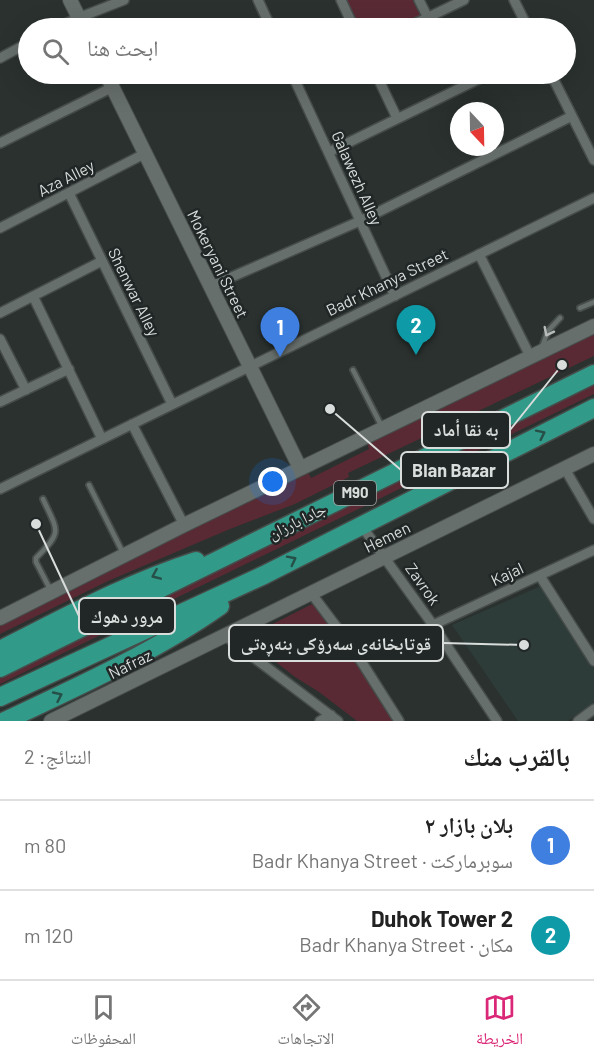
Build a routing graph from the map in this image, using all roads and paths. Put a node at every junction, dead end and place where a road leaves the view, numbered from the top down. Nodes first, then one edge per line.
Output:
1 (70, 0) edge
2 (124, 0) edge
3 (258, 0) edge
4 (340, 0) edge
5 (419, 0) edge
6 (464, 0) edge
7 (514, 0) edge
8 (79, 18) edge
9 (90, 18) edge
10 (266, 18) edge
11 (349, 18) edge
12 (428, 18) joint
13 (523, 18) edge
14 (18, 48) edge
15 (0, 58) edge
16 (111, 84) edge
17 (297, 84) edge
18 (381, 84) edge
19 (468, 84) edge
20 (556, 84) edge
21 (113, 87) junction
22 (572, 116) junction
23 (397, 118) junction
24 (0, 143) edge
25 (329, 152) junction
26 (146, 153) junction
27 (594, 160) edge
28 (69, 193) junction
29 (594, 198) edge
30 (360, 221) junction
31 (0, 228) edge
32 (479, 254) junction
33 (102, 261) junction
34 (211, 286) junction
35 (33, 296) junction
36 (395, 296) junction
37 (594, 302) edge
38 (580, 308) dead end
39 (0, 313) edge
40 (560, 318) dead end
41 (594, 326) edge
42 (0, 339) edge
43 (536, 354) junction
44 (249, 365) junction
45 (69, 369) junction
46 (353, 370) dead end
47 (594, 374) edge
48 (26, 390) junction
49 (0, 402) edge
50 (172, 404) junction
51 (594, 408) edge
52 (132, 424) junction
53 (383, 429) junction
54 (102, 439) junction
55 (594, 454) edge
56 (300, 468) junction
57 (565, 469) junction
58 (89, 485) dead end
59 (0, 489) edge
60 (43, 499) dead end
61 (594, 519) edge
62 (184, 525) junction
63 (361, 525) junction
64 (252, 544) junction
65 (594, 550) edge
66 (124, 555) junction
67 (385, 556) junction
68 (264, 575) junction
69 (540, 576) junction
70 (51, 592) junction
71 (311, 593) junction
72 (0, 618) edge
73 (433, 625) junction
74 (224, 635) junction
75 (0, 650) edge
76 (594, 661) edge
77 (0, 668) edge
78 (0, 697) edge
79 (594, 709) edge
80 (335, 718) edge
81 (56, 720) edge
82 (5, 721) edge
83 (320, 721) edge
84 (399, 721) edge
85 (497, 721) edge
86 (578, 721) edge

1 - 8 main road
2 - 9 street
3 - 10 street
4 - 11 street
5 - 12 street
6 - 12 street
7 - 13 street
14 - 15 street
16 - 21 main road, Mokeryani Street
17 - 25 street, Galawezh Alley
18 - 23 street
19 - 23 street
20 - 22 street
21 - 24 street
21 - 26 main road, Mokeryani Street
22 - 27 street
22 - 30 street
23 - 25 street
25 - 30 street, Galawezh Alley
26 - 28 street, Aza Alley
26 - 34 main road, Mokeryani Street
28 - 31 street, Aza Alley
28 - 33 street, Shenwar Alley
29 - 32 street, Badr Khanya Street
30 - 34 street
30 - 36 street, Galawezh Alley
32 - 36 street, Badr Khanya Street
32 - 43 street
33 - 35 street
33 - 50 street, Shenwar Alley
34 - 44 main road, Mokeryani Street
35 - 39 street
35 - 45 street
36 - 44 street, Badr Khanya Street
37 - 38 lane
40 -> 43 lane
41 - 43 main road
42 - 48 street
43 - 53 main road
44 - 50 street, Badr Khanya Street
44 - 56 main road, Mokeryani Street
45 - 48 street
45 - 54 street
46 - 53 lane
47 - 64 highway, جادا بارزان / M90
48 - 49 street
50 - 52 street, Badr Khanya Street
63 -> 51 highway, جادا بارزان / M90
52 - 54 street, Badr Khanya Street
52 - 62 street
53 - 56 main road
54 - 59 street, Badr Khanya Street
55 - 57 main road, Hemen
56 - 62 main road
57 - 61 street
57 - 67 main road, Hemen
58 - 66 lane
60 - 70 lane
62 - 66 main road
63 - 67 street, Zavrok
68 -> 63 highway, جادا بارزان / M90
64 -> 75 highway
64 - 77 highway, جادا بارزان / M90
65 - 69 street, Kajal
66 - 70 main road
67 - 71 main road, Hemen
67 - 73 street, Zavrok
68 - 78 highway, جادا بارزان / M90
82 -> 68 highway
69 - 73 street, Kajal
69 - 76 street
70 - 72 main road
71 - 74 main road, Hemen
71 - 84 street
73 - 85 street, Zavrok
74 - 80 street
74 - 81 main road, Nafraz
79 - 86 street
80 - 83 street

